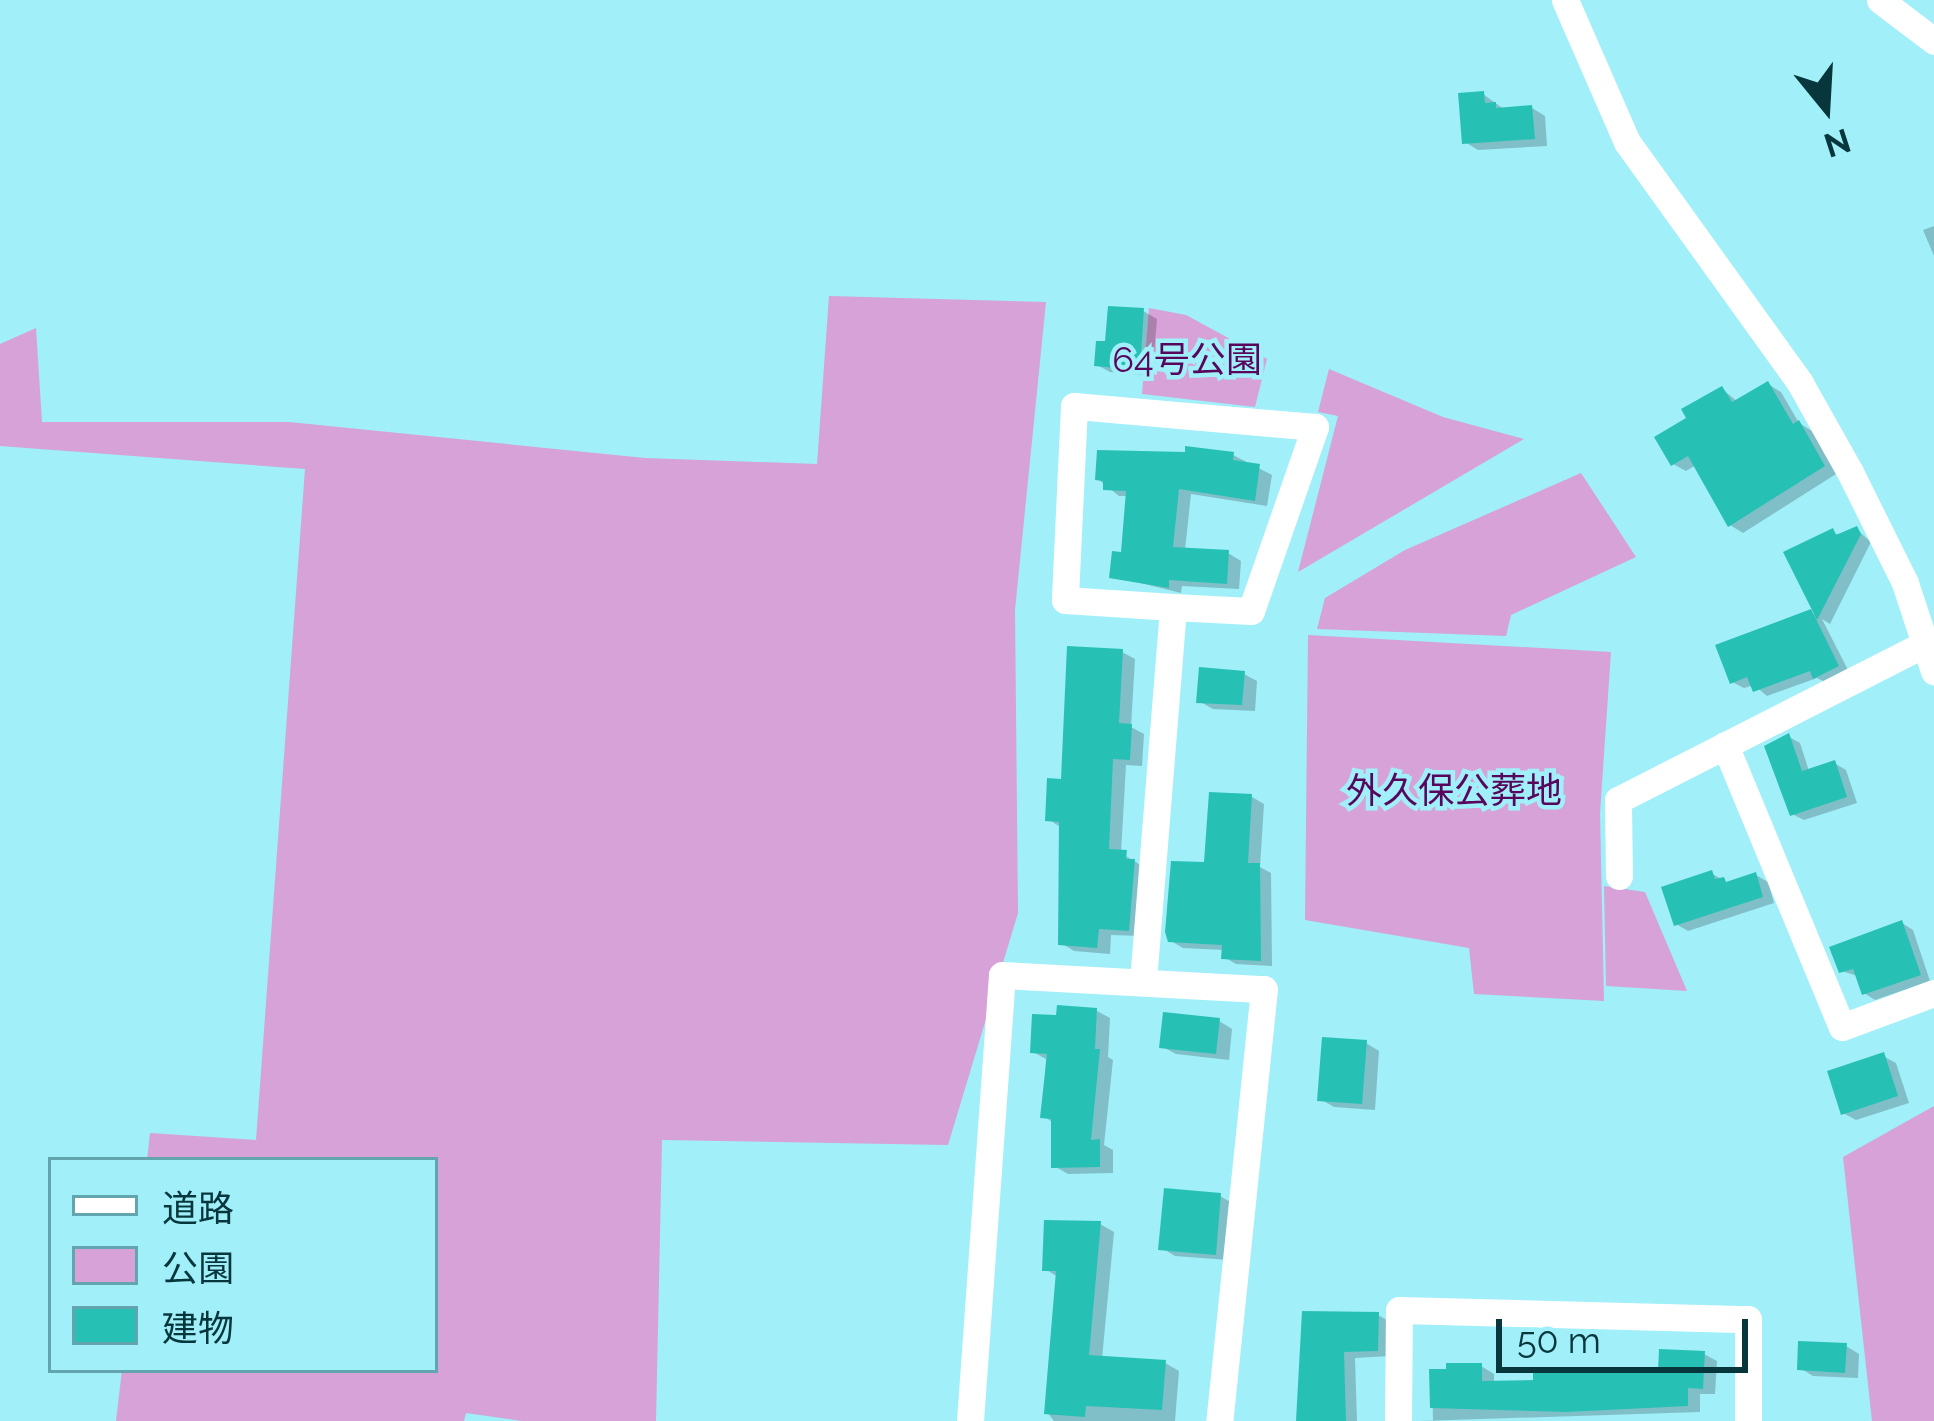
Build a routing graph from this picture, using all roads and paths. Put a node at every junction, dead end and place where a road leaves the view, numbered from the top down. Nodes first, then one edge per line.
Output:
1 (1564, 0) edge
2 (1880, 0) edge
3 (1934, 40) edge
4 (1173, 607) junction
5 (1926, 643) junction
6 (1934, 671) edge
7 (1725, 746) junction
8 (1619, 876) dead end
9 (1143, 981) junction
10 (1934, 993) edge
11 (970, 1421) edge
12 (1219, 1421) edge
13 (1398, 1421) edge
14 (1748, 1421) edge

1 - 5 street
2 - 3 street
4 - 4 street
4 - 9 street
5 - 6 street
5 - 7 street
7 - 8 street
7 - 10 street
9 - 11 street
9 - 12 street
13 - 14 street

